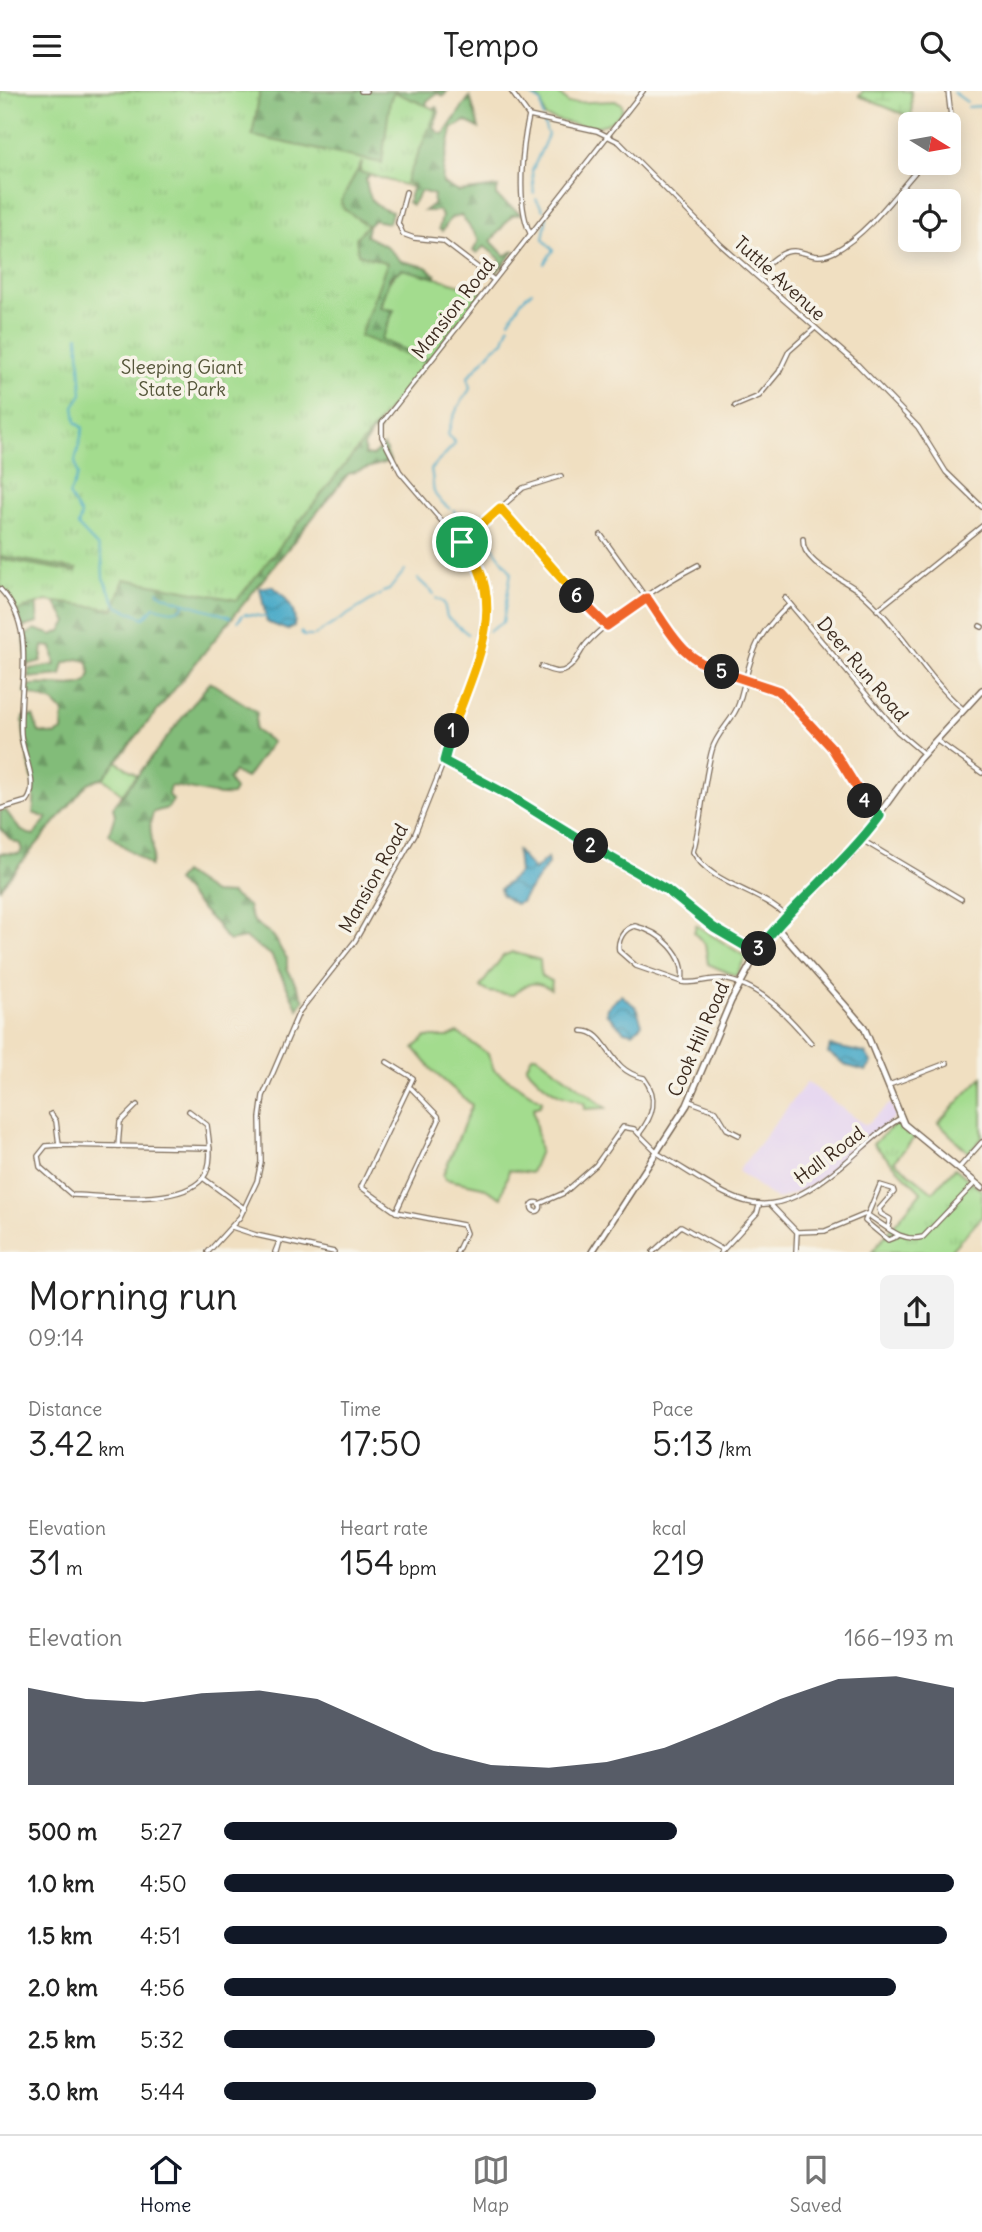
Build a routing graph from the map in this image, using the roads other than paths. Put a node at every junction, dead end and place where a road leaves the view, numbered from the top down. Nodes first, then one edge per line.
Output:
1 (511, 91) edge
2 (643, 91) edge
3 (948, 91) edge
4 (950, 112) edge
5 (529, 115) junction
6 (607, 135) junction
7 (912, 175) edge
8 (406, 192) dead end
9 (530, 233) junction
10 (756, 276) junction
11 (494, 280) junction
12 (815, 328) junction
13 (736, 406) dead end
14 (561, 476) dead end
15 (982, 507) edge
16 (500, 508) junction
17 (982, 526) edge
18 (601, 535) dead end
19 (803, 539) dead end
20 (462, 542) junction
21 (698, 565) dead end
22 (0, 589) edge
23 (647, 598) junction
24 (785, 598) dead end
25 (790, 604) junction
26 (877, 610) junction
27 (607, 626) junction
28 (541, 667) dead end
29 (744, 680) junction
30 (982, 690) edge
31 (963, 709) junction
32 (936, 740) junction
33 (924, 754) junction
34 (444, 761) junction
35 (982, 773) edge
36 (0, 809) edge
37 (880, 816) junction
38 (862, 840) junction
39 (961, 899) dead end
40 (787, 917) junction
41 (777, 928) junction
42 (757, 953) junction
43 (682, 982) junction
44 (739, 985) junction
45 (582, 1031) dead end
46 (811, 1043) dead end
47 (387, 1062) dead end
48 (947, 1063) dead end
49 (889, 1085) junction
50 (410, 1088) junction
51 (689, 1101) junction
52 (137, 1105) dead end
53 (188, 1111) dead end
54 (51, 1114) dead end
55 (901, 1118) junction
56 (639, 1134) junction
57 (738, 1135) dead end
58 (982, 1142) edge
59 (59, 1145) junction
60 (118, 1146) junction
61 (210, 1149) junction
62 (657, 1152) junction
63 (958, 1169) junction
64 (203, 1178) junction
65 (975, 1183) junction
66 (982, 1188) edge
67 (539, 1204) dead end
68 (771, 1205) junction
69 (759, 1206) junction
70 (245, 1209) junction
71 (396, 1212) junction
72 (866, 1214) junction
73 (232, 1227) junction
74 (888, 1227) junction
75 (797, 1232) junction
76 (898, 1236) junction
77 (279, 1242) junction
78 (722, 1251) edge
79 (208, 1252) edge
80 (276, 1252) edge
81 (334, 1252) edge
82 (457, 1252) edge
83 (592, 1252) edge
84 (653, 1252) edge
85 (796, 1252) edge

1 - 5 street
2 - 6 street, Mansion Road
3 - 4 street
5 - 6 street, Tuttle Avenue
5 - 9 street
6 - 9 street, Mansion Road
6 - 10 street, Tuttle Avenue
7 - 10 street
8 - 11 street
9 - 11 street, Mansion Road
10 - 12 street, Tuttle Avenue
11 - 20 street, Mansion Road
12 - 13 street
12 - 15 street, Tuttle Avenue
14 - 16 street
16 - 20 street
16 - 27 street
17 - 26 street
18 - 23 street
19 - 26 street
20 - 34 street, Mansion Road
21 - 23 street
22 - 36 street
23 - 27 street
23 - 29 street
24 - 25 street, Deer Run Road
25 - 29 street
25 - 33 street, Deer Run Road
26 - 31 street
27 - 28 street
29 - 37 street
29 - 40 street
30 - 31 street, Cook Hill Road
31 - 32 street, Cook Hill Road
32 - 33 street, Cook Hill Road
32 - 35 street
33 - 37 street, Cook Hill Road
34 - 42 street
34 - 70 street, Mansion Road
37 - 38 street, Cook Hill Road
38 - 39 street
38 - 40 street, Cook Hill Road
40 - 41 street, Cook Hill Road
41 - 42 street, Cook Hill Road
41 - 49 street
42 - 44 street, Cook Hill Road
43 - 43 street
43 - 44 street
44 - 46 street
44 - 51 street, Cook Hill Road
45 - 56 street
47 - 50 street
48 - 49 street
49 - 55 street
50 - 71 street
50 - 71 street
51 - 57 street
51 - 62 street, Cook Hill Road
52 - 60 street
53 - 61 street
54 - 59 street
55 - 63 street
55 - 68 street, Hall Road
56 - 62 street, Hall Road
56 - 67 street
58 - 63 street
59 - 60 street
59 - 64 street
60 - 61 street
61 - 64 street
62 - 69 street, Hall Road
62 - 83 street, Cook Hill Road
63 - 65 street
64 - 70 street
65 - 66 street
65 - 76 street
68 - 69 street, Hall Road
68 - 75 street
69 - 78 street
70 - 73 street, Mansion Road
71 - 82 street
72 - 74 street
72 - 74 street
72 - 75 street
72 - 76 street
73 - 77 street
73 - 79 street, Mansion Road
74 - 76 street
75 - 85 street
77 - 80 street
77 - 81 street
78 - 84 street

